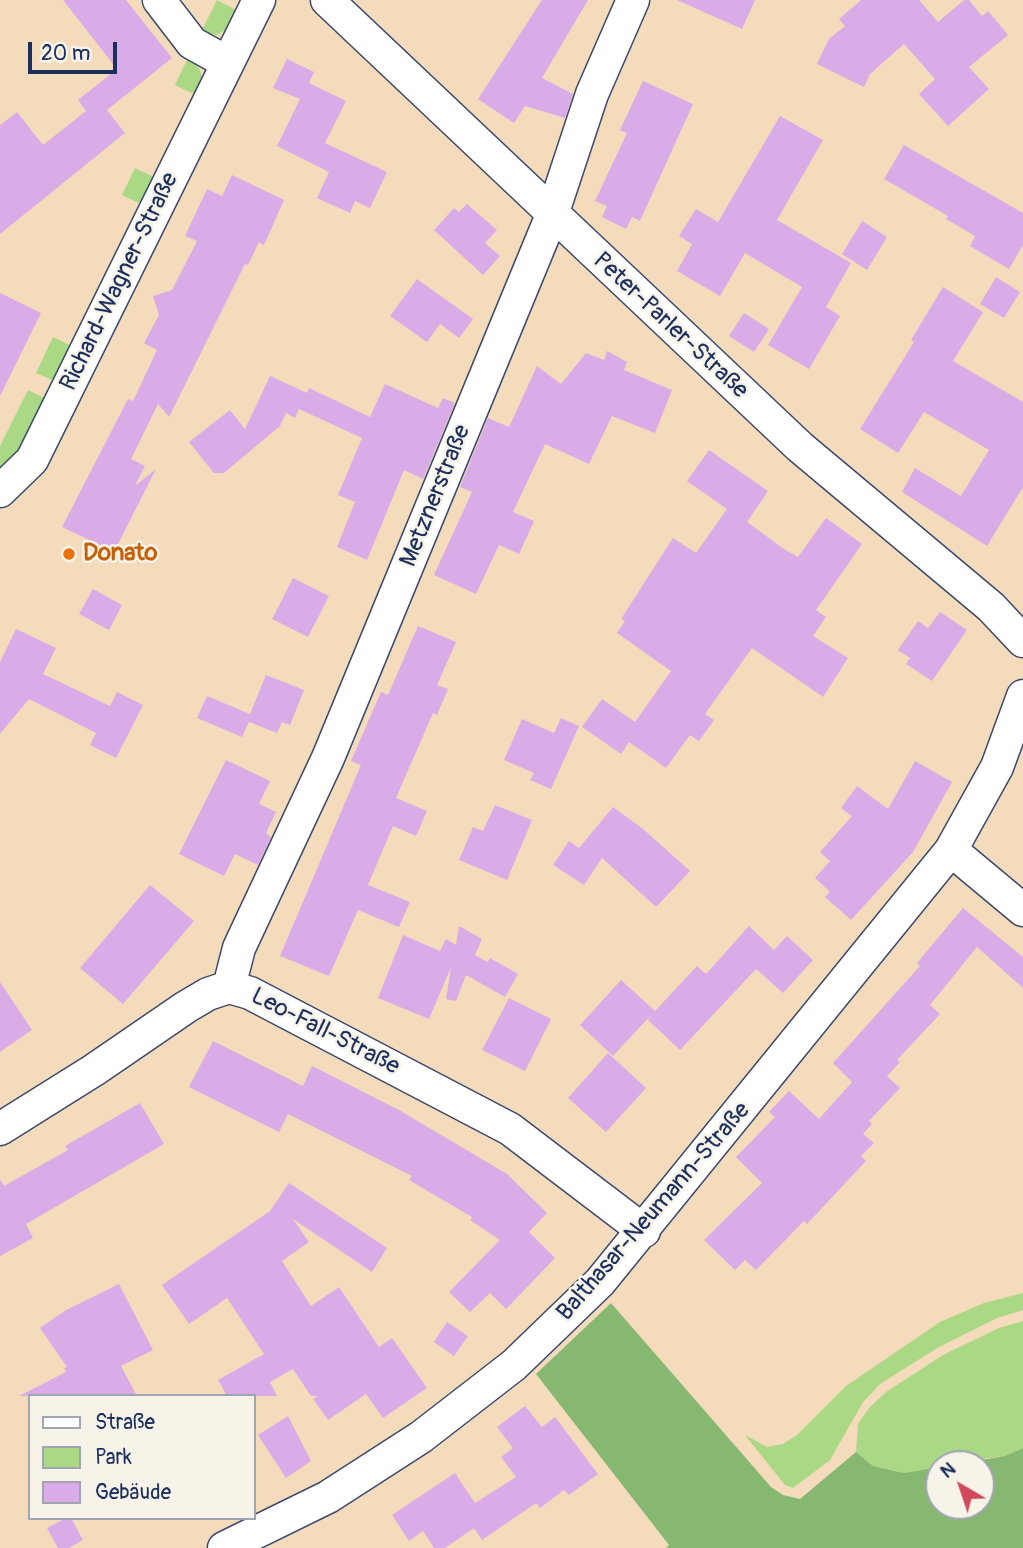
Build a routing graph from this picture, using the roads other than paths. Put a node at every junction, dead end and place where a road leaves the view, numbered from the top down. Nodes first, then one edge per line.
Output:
1 (159, 0) edge
2 (259, 0) edge
3 (327, 0) edge
4 (633, 0) edge
5 (228, 63) junction
6 (552, 215) junction
7 (0, 491) edge
8 (1023, 641) edge
9 (1023, 696) edge
10 (951, 850) junction
11 (1023, 910) edge
12 (229, 987) junction
13 (0, 1129) edge
14 (644, 1231) junction
15 (224, 1548) edge

1 - 5 street
2 - 5 street, Richard-Wagner-Straße
3 - 6 street, Peter-Parler-Straße
4 - 6 street, Metznerstraße
5 - 7 street, Richard-Wagner-Straße
6 - 8 street, Peter-Parler-Straße
6 - 12 street, Metznerstraße
9 - 10 street, Balthasar-Neumann-Straße
10 - 11 street
10 - 14 street, Balthasar-Neumann-Straße
12 - 13 street, Leo-Fall-Straße
12 - 14 street, Leo-Fall-Straße
14 - 15 street, Balthasar-Neumann-Straße

